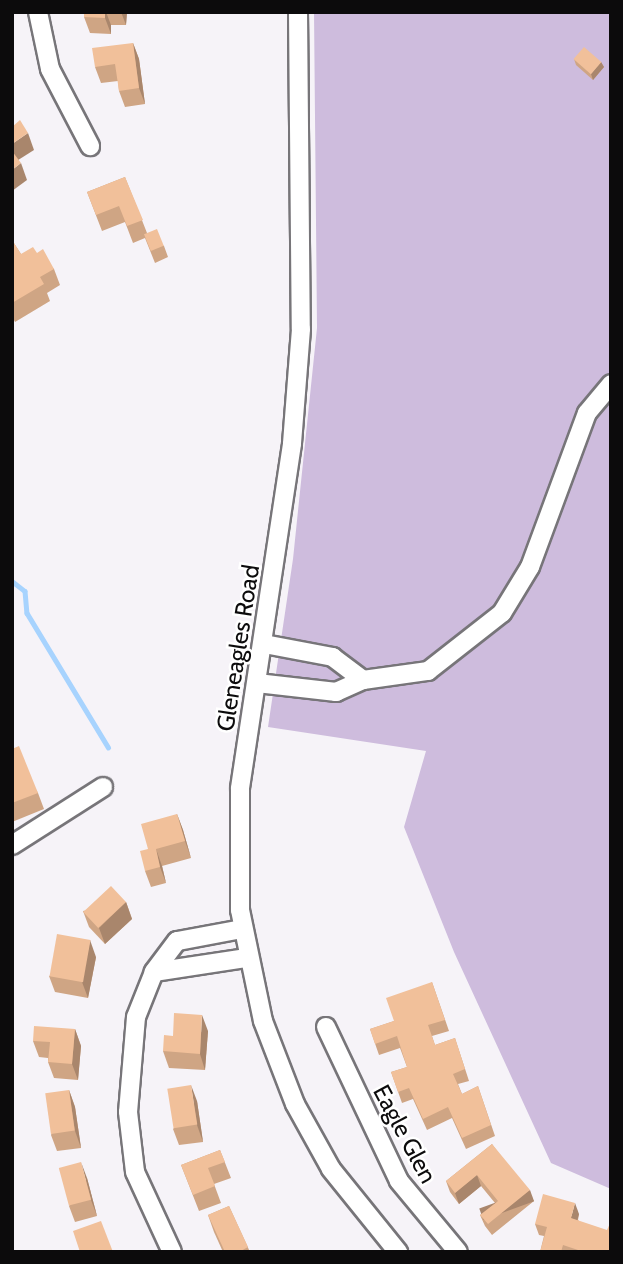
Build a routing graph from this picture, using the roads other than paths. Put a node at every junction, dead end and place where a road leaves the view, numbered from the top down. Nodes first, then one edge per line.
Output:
1 (38, 12) edge
2 (298, 12) edge
3 (90, 146) dead end
4 (611, 384) edge
5 (264, 644) junction
6 (363, 680) junction
7 (257, 683) junction
8 (103, 787) dead end
9 (12, 845) edge
10 (242, 929) junction
11 (247, 958) junction
12 (155, 972) junction
13 (326, 1027) dead end
14 (172, 1252) edge
15 (398, 1252) edge
16 (458, 1252) edge

1 - 3 street
2 - 5 street, Gleneagles Road
4 - 6 street
5 - 6 street
5 - 7 street, Gleneagles Road
6 - 7 street
7 - 10 street, Gleneagles Road
8 - 9 street
10 - 11 street, Gleneagles Road
10 - 12 street
11 - 12 street
11 - 15 street, Gleneagles Road
12 - 14 street
13 - 16 street, Eagle Glen

